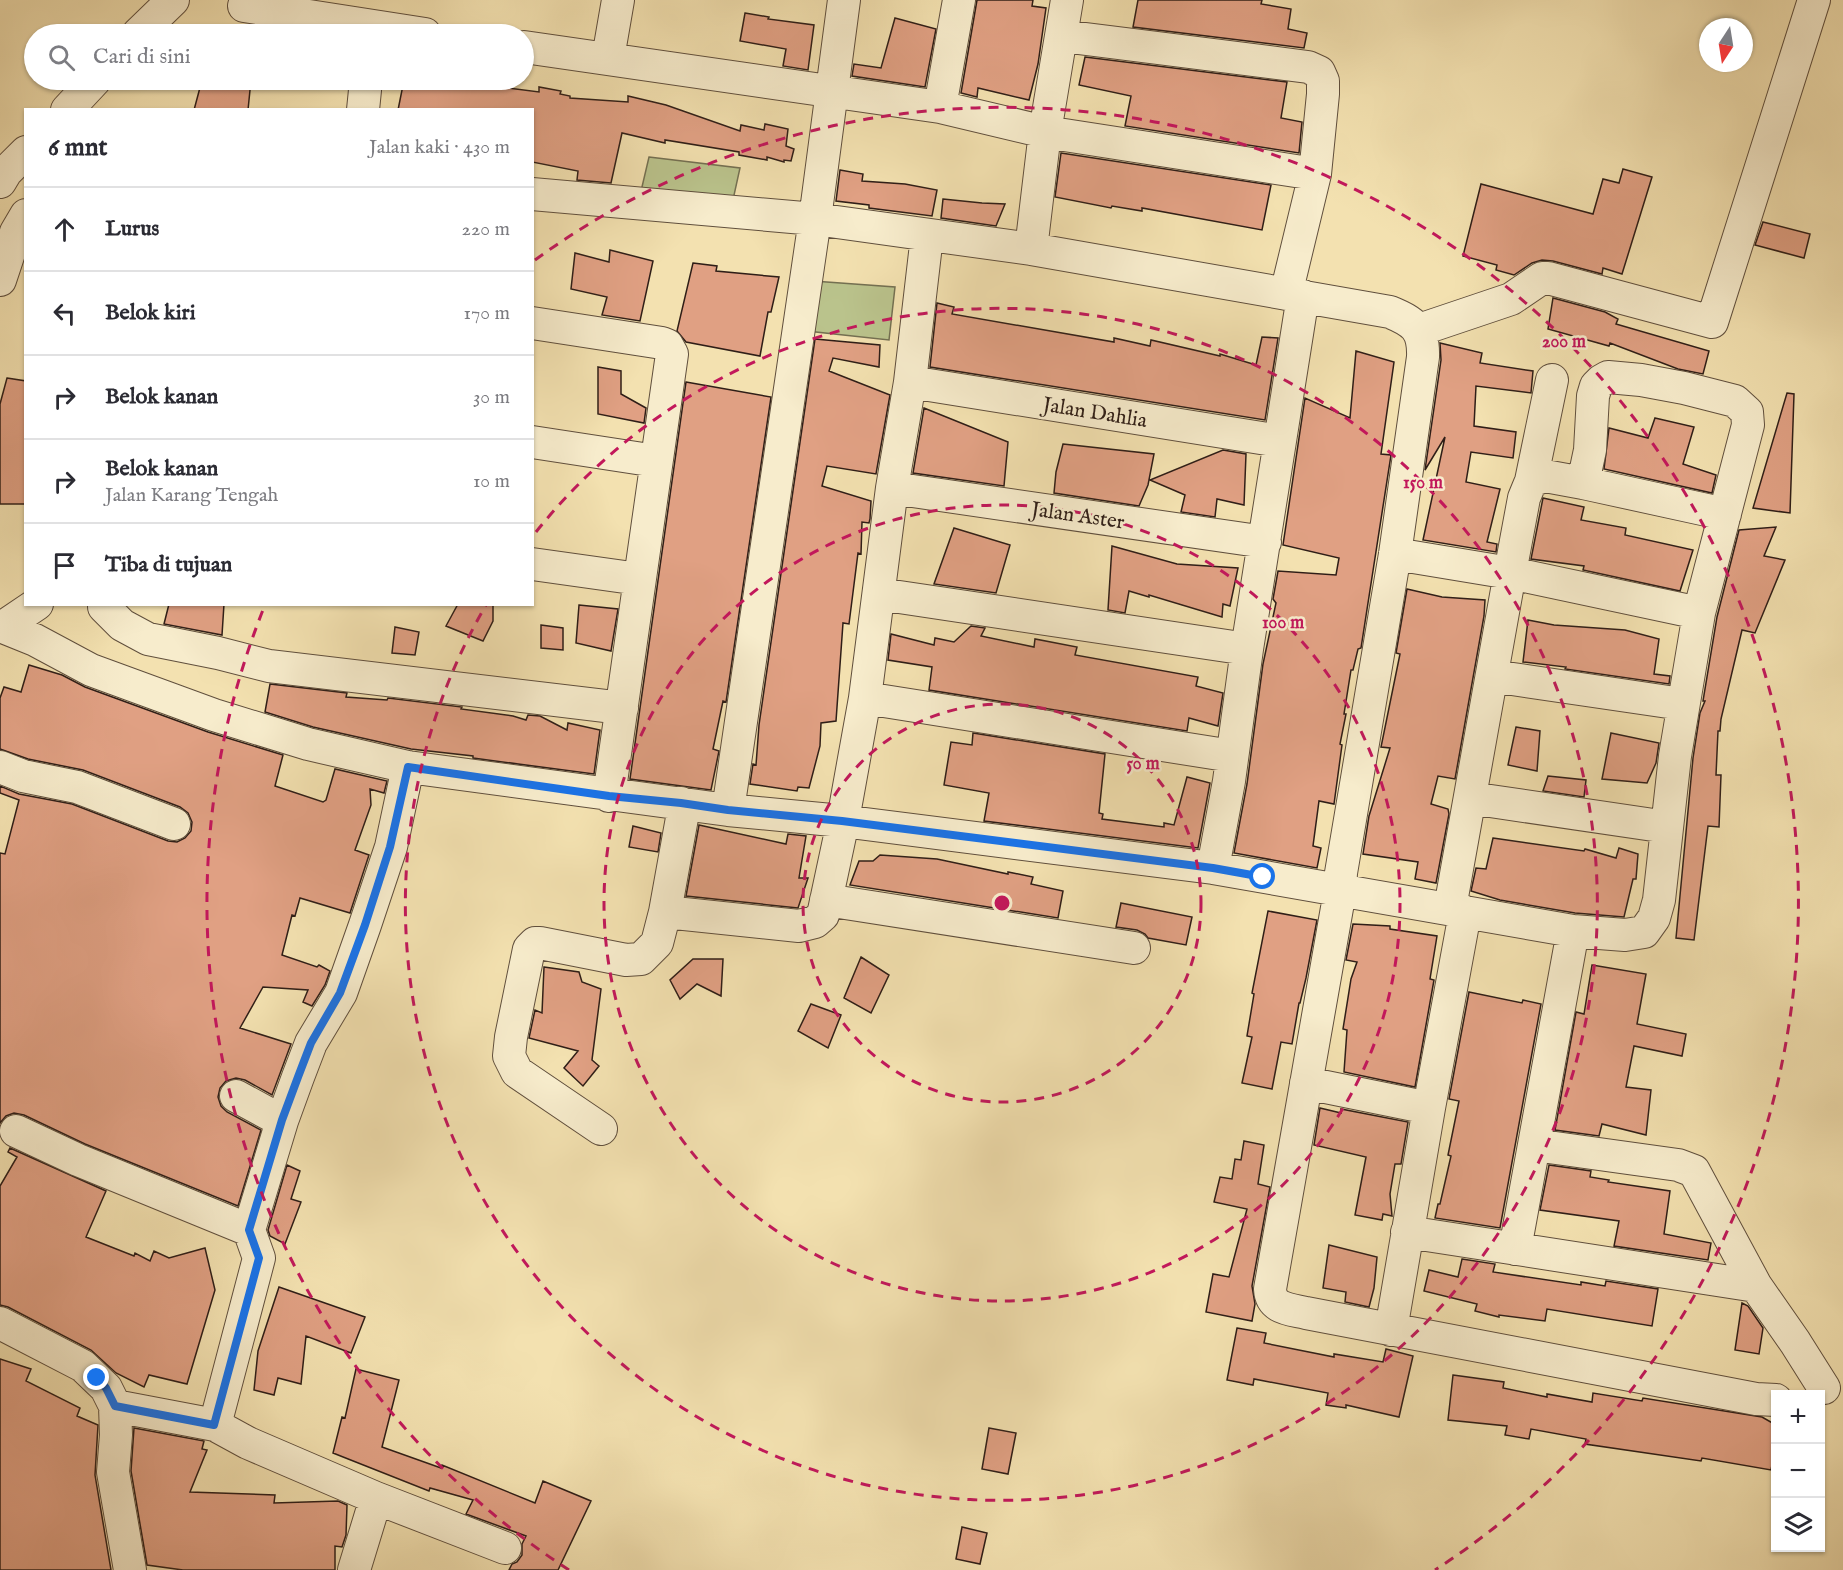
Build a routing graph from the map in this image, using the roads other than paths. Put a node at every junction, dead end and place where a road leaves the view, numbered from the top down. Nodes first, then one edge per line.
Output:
1 (172, 0) edge
2 (618, 0) edge
3 (844, 0) edge
4 (959, 0) edge
5 (1067, 0) edge
6 (1814, 0) edge
7 (244, 6) dead end
8 (372, 21) edge
9 (148, 24) edge
10 (1062, 36) junction
11 (534, 48) edge
12 (608, 58) junction
13 (86, 90) edge
14 (365, 90) edge
15 (832, 90) junction
16 (940, 106) junction
17 (69, 108) edge
18 (363, 108) edge
19 (1045, 132) junction
20 (24, 154) edge
21 (1315, 174) junction
22 (0, 182) edge
23 (534, 194) edge
24 (24, 218) edge
25 (815, 219) junction
26 (927, 236) junction
27 (1030, 249) junction
28 (0, 280) edge
29 (1294, 295) junction
30 (534, 323) edge
31 (1419, 330) junction
32 (1552, 380) dead end
33 (910, 382) junction
34 (1280, 441) junction
35 (534, 442) edge
36 (656, 462) junction
37 (1531, 481) junction
38 (1583, 483) junction
39 (892, 488) junction
40 (1725, 514) junction
41 (1265, 542) junction
42 (1395, 554) junction
43 (534, 564) edge
44 (1510, 573) junction
45 (639, 579) junction
46 (879, 594) junction
47 (35, 606) edge
48 (102, 606) edge
49 (1699, 613) junction
50 (1, 627) edge
51 (1247, 649) junction
52 (1492, 676) junction
53 (865, 698) junction
54 (1682, 704) junction
55 (622, 708) junction
56 (1232, 756) junction
57 (0, 767) edge
58 (408, 767) junction
59 (609, 796) junction
60 (1470, 798) junction
61 (681, 803) junction
62 (728, 810) junction
63 (842, 821) junction
64 (174, 824) dead end
65 (1667, 827) junction
66 (1213, 868) junction
67 (1340, 891) junction
68 (826, 900) junction
69 (1457, 910) junction
70 (665, 912) junction
71 (1573, 931) junction
72 (1134, 948) dead end
73 (1306, 1083) junction
74 (236, 1095) dead end
75 (1428, 1108) junction
76 (282, 1120) junction
77 (601, 1129) dead end
78 (16, 1131) dead end
79 (1534, 1145) junction
80 (249, 1230) junction
81 (1407, 1232) junction
82 (1515, 1249) junction
83 (1756, 1286) junction
84 (0, 1323) edge
85 (1391, 1330) junction
86 (1826, 1384) edge
87 (1771, 1400) edge
88 (115, 1406) junction
89 (214, 1425) junction
90 (375, 1498) junction
91 (505, 1548) dead end
92 (130, 1570) edge
93 (354, 1570) edge

1 - 9 street
2 - 12 street
3 - 15 street
4 - 16 street
5 - 10 street
6 - 31 street
7 - 8 street
10 - 19 street
10 - 21 street
11 - 12 street
12 - 15 street
13 - 17 street
14 - 18 street
15 - 16 street
15 - 25 street
16 - 19 street
19 - 21 street
19 - 27 street
20 - 22 street
21 - 29 street
23 - 25 street
24 - 28 street
25 - 26 street
25 - 62 street
26 - 27 street
26 - 33 street
27 - 29 street
29 - 31 street
29 - 34 street
30 - 36 street
31 - 42 street
32 - 37 street
33 - 34 street, Jalan Dahlia
33 - 39 street
34 - 41 street
35 - 36 street
36 - 45 street
37 - 38 street
37 - 44 street
38 - 40 street
38 - 40 street
39 - 41 street, Jalan Aster
39 - 46 street
40 - 49 street
41 - 51 street
42 - 44 street
42 - 67 street
43 - 45 street
44 - 49 street
44 - 52 street
45 - 55 street
46 - 51 street
46 - 53 street
47 - 50 street
48 - 55 street
49 - 54 street
50 - 58 street
51 - 56 street
52 - 54 street
52 - 60 street
53 - 56 street
53 - 63 street
54 - 65 street
55 - 59 street
56 - 66 street
57 - 64 street
58 - 59 street
58 - 76 street
59 - 61 street
60 - 65 street
60 - 69 street
61 - 62 street
61 - 70 street
62 - 63 street
63 - 66 street
63 - 68 street
65 - 71 street
66 - 67 street
67 - 69 street
67 - 73 street
68 - 70 street
68 - 72 street
69 - 71 street
69 - 75 street
70 - 77 street
71 - 79 street
73 - 75 street
73 - 85 street
74 - 76 street
75 - 81 street
76 - 80 street
78 - 80 street
79 - 82 street
79 - 83 street
80 - 89 street
81 - 82 street
81 - 85 street
82 - 83 street
83 - 86 street
84 - 88 street
85 - 87 street
88 - 89 street
88 - 92 street
89 - 90 street
90 - 91 street
90 - 93 street

